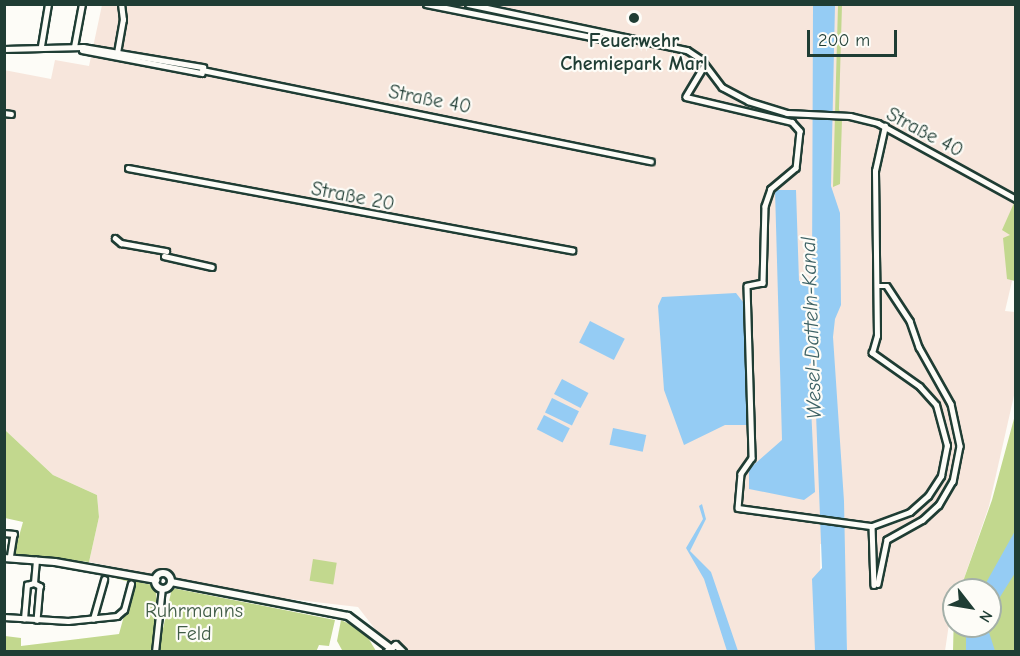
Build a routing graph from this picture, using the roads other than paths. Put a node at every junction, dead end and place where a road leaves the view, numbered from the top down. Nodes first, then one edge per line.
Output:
1 (48, 4) edge
2 (82, 4) edge
3 (121, 4) edge
4 (426, 4) edge
5 (468, 4) edge
6 (632, 40) junction
7 (41, 46) junction
8 (74, 47) junction
9 (4, 49) edge
10 (117, 54) junction
11 (705, 65) junction
12 (4, 113) edge
13 (11, 114) dead end
14 (885, 126) junction
15 (651, 161) dead end
16 (128, 168) dead end
17 (1016, 199) edge
18 (115, 238) dead end
19 (572, 250) dead end
20 (212, 267) dead end
21 (877, 286) junction
22 (872, 526) junction
23 (4, 533) edge
24 (8, 558) edge
25 (36, 560) junction
26 (104, 580) dead end
27 (156, 580) junction
28 (171, 582) junction
29 (34, 583) junction
30 (131, 584) dead end
31 (162, 588) junction
32 (4, 616) edge
33 (24, 619) junction
34 (93, 619) junction
35 (37, 620) junction
36 (388, 649) edge
37 (155, 651) edge
38 (403, 651) edge

1 - 7 street
2 - 8 street
3 - 10 street
4 - 6 street
5 - 6 street
6 - 11 street
7 - 8 street, Straße 40
7 - 9 street, Straße 40
8 - 10 street, Straße 40
10 - 15 street, Straße 40
11 - 14 street, Straße 40
11 - 22 street
12 - 13 street
14 - 17 street, Straße 40
14 - 21 street
16 - 19 street, Straße 20
18 - 20 street
21 - 22 street
21 - 22 street
23 - 24 street
24 - 25 main road
25 - 27 main road
25 - 29 street
26 - 34 street
27 - 28 main road
27 - 31 main road
28 - 31 main road
28 - 36 main road
29 - 33 street
29 - 35 street
30 - 34 street
31 - 37 street
32 - 33 street
33 - 35 street
34 - 35 street
36 - 38 main road

